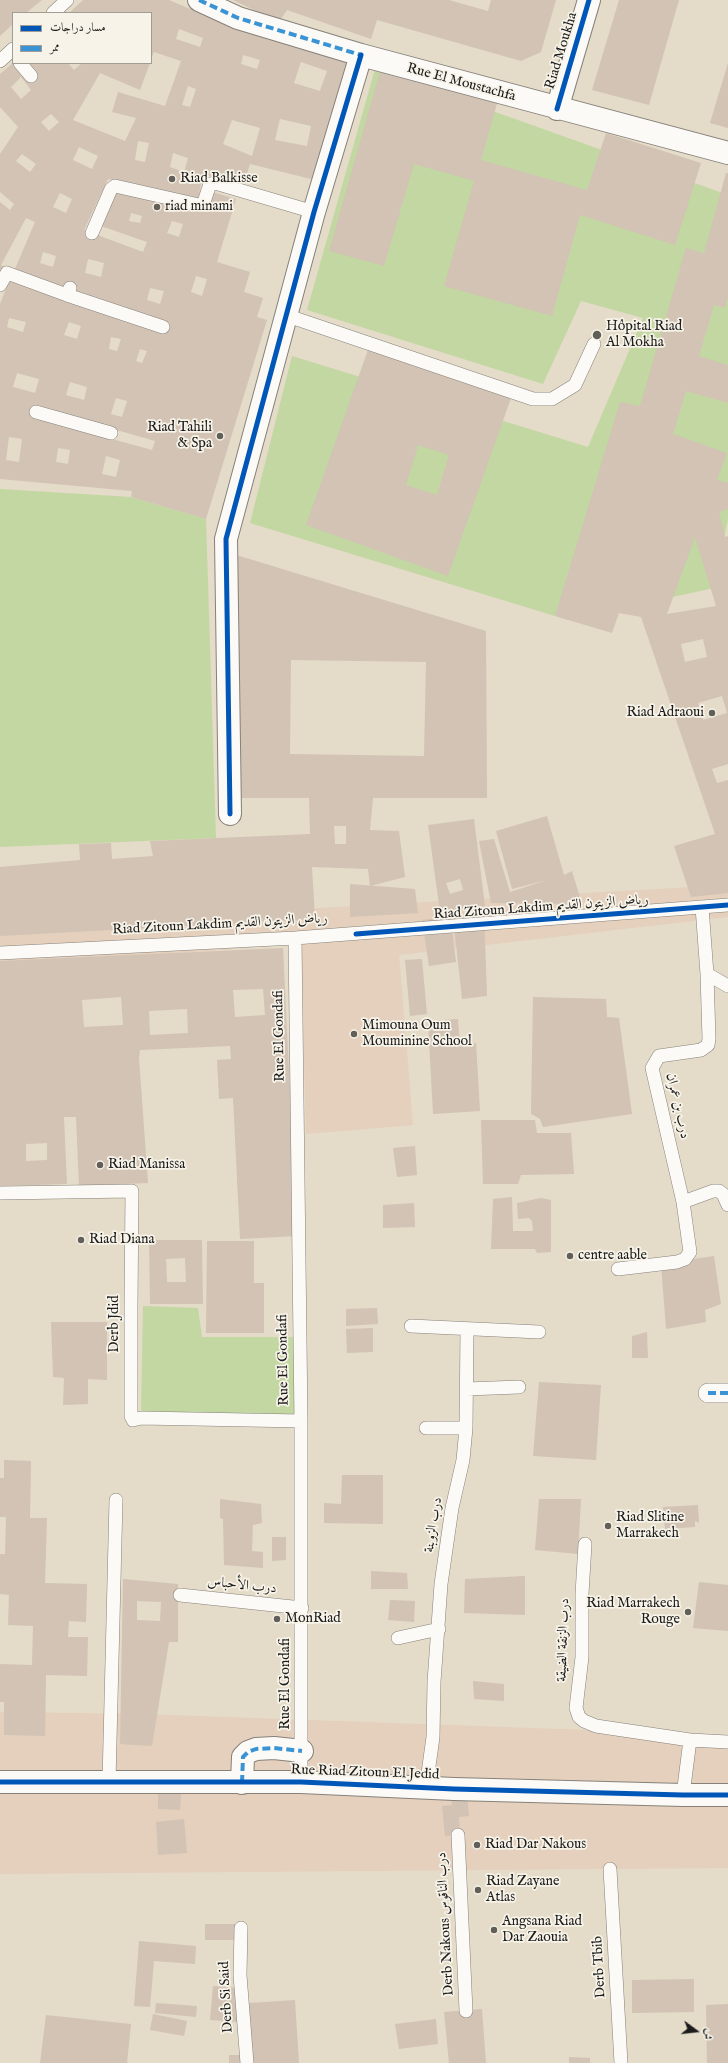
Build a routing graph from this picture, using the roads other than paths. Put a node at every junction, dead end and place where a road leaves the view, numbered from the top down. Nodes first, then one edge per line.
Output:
1 (199, 0) edge
2 (589, 0) edge
3 (12, 52) edge
4 (361, 55) junction
5 (0, 61) edge
6 (21, 64) edge
7 (31, 76) dead end
8 (557, 109) junction
9 (728, 153) edge
10 (314, 212) junction
11 (92, 233) dead end
12 (0, 285) edge
13 (288, 316) junction
14 (163, 327) dead end
15 (594, 344) dead end
16 (36, 412) dead end
17 (111, 433) dead end
18 (230, 814) dead end
19 (728, 905) edge
20 (702, 907) junction
21 (295, 938) junction
22 (0, 953) edge
23 (707, 974) junction
24 (728, 986) edge
25 (0, 1193) edge
26 (683, 1202) junction
27 (728, 1205) edge
28 (618, 1270) dead end
29 (411, 1326) dead end
30 (467, 1330) junction
31 (538, 1332) dead end
32 (519, 1387) dead end
33 (467, 1388) junction
34 (708, 1393) dead end
35 (728, 1393) edge
36 (301, 1421) junction
37 (426, 1428) dead end
38 (466, 1428) junction
39 (116, 1500) dead end
40 (585, 1544) dead end
41 (180, 1595) dead end
42 (302, 1608) junction
43 (439, 1629) junction
44 (398, 1638) dead end
45 (690, 1740) junction
46 (728, 1742) edge
47 (302, 1751) junction
48 (109, 1781) junction
49 (0, 1782) edge
50 (301, 1782) junction
51 (242, 1783) junction
52 (426, 1788) junction
53 (683, 1795) junction
54 (728, 1795) edge
55 (458, 1835) dead end
56 (610, 1869) dead end
57 (241, 1928) dead end
58 (466, 2011) dead end
59 (247, 2063) edge
60 (621, 2063) edge

1 - 4 street, Rue El Moustachfa
2 - 8 street, Riad Moukha
3 - 5 lane
4 - 8 street, Rue El Moustachfa
4 - 10 street
6 - 7 lane
8 - 9 street, Rue El Moustachfa
10 - 11 lane
10 - 13 street
12 - 14 lane
13 - 15 lane
13 - 18 street
16 - 17 lane
19 - 20 lane, Riad Zitoun Lakdim رياض الزيتون القديم
20 - 21 lane, Riad Zitoun Lakdim رياض الزيتون القديم
20 - 23 lane, درب بن عمران
21 - 22 lane, Riad Zitoun Lakdim رياض الزيتون القديم
21 - 36 lane, Rue El Gondafi
23 - 24 lane
23 - 26 lane, درب بن عمران
25 - 36 lane, Derb Jdid
26 - 27 lane
26 - 28 lane, درب بن عمران
29 - 30 lane
30 - 31 lane
30 - 33 lane, درب الزوبنة
32 - 33 lane
33 - 38 lane, درب الزوبنة
34 - 35 street
36 - 42 lane, Rue El Gondafi
37 - 38 lane
38 - 43 lane, درب الزوبنة
39 - 48 lane
40 - 45 lane, درب الزنقة الضيقة
41 - 42 lane, درب الأحباس
42 - 47 lane, Rue El Gondafi
43 - 44 lane
43 - 52 lane, درب الزوبنة
45 - 46 lane
45 - 53 lane
47 - 50 lane, Rue El Gondafi
47 - 51 street
48 - 49 street, Rue Riad Zitoun El Jedid
48 - 51 street, Rue Riad Zitoun El Jedid
50 - 51 street, Rue Riad Zitoun El Jedid
50 - 52 street, Rue Riad Zitoun El Jedid
52 - 53 street, Rue Riad Zitoun El Jedid
53 - 54 street, Rue Riad Zitoun El Jedid
55 - 58 lane, Derb Nakous درب الناقوس
56 - 60 lane, Derb Tbib
57 - 59 lane, Derb Si Said

